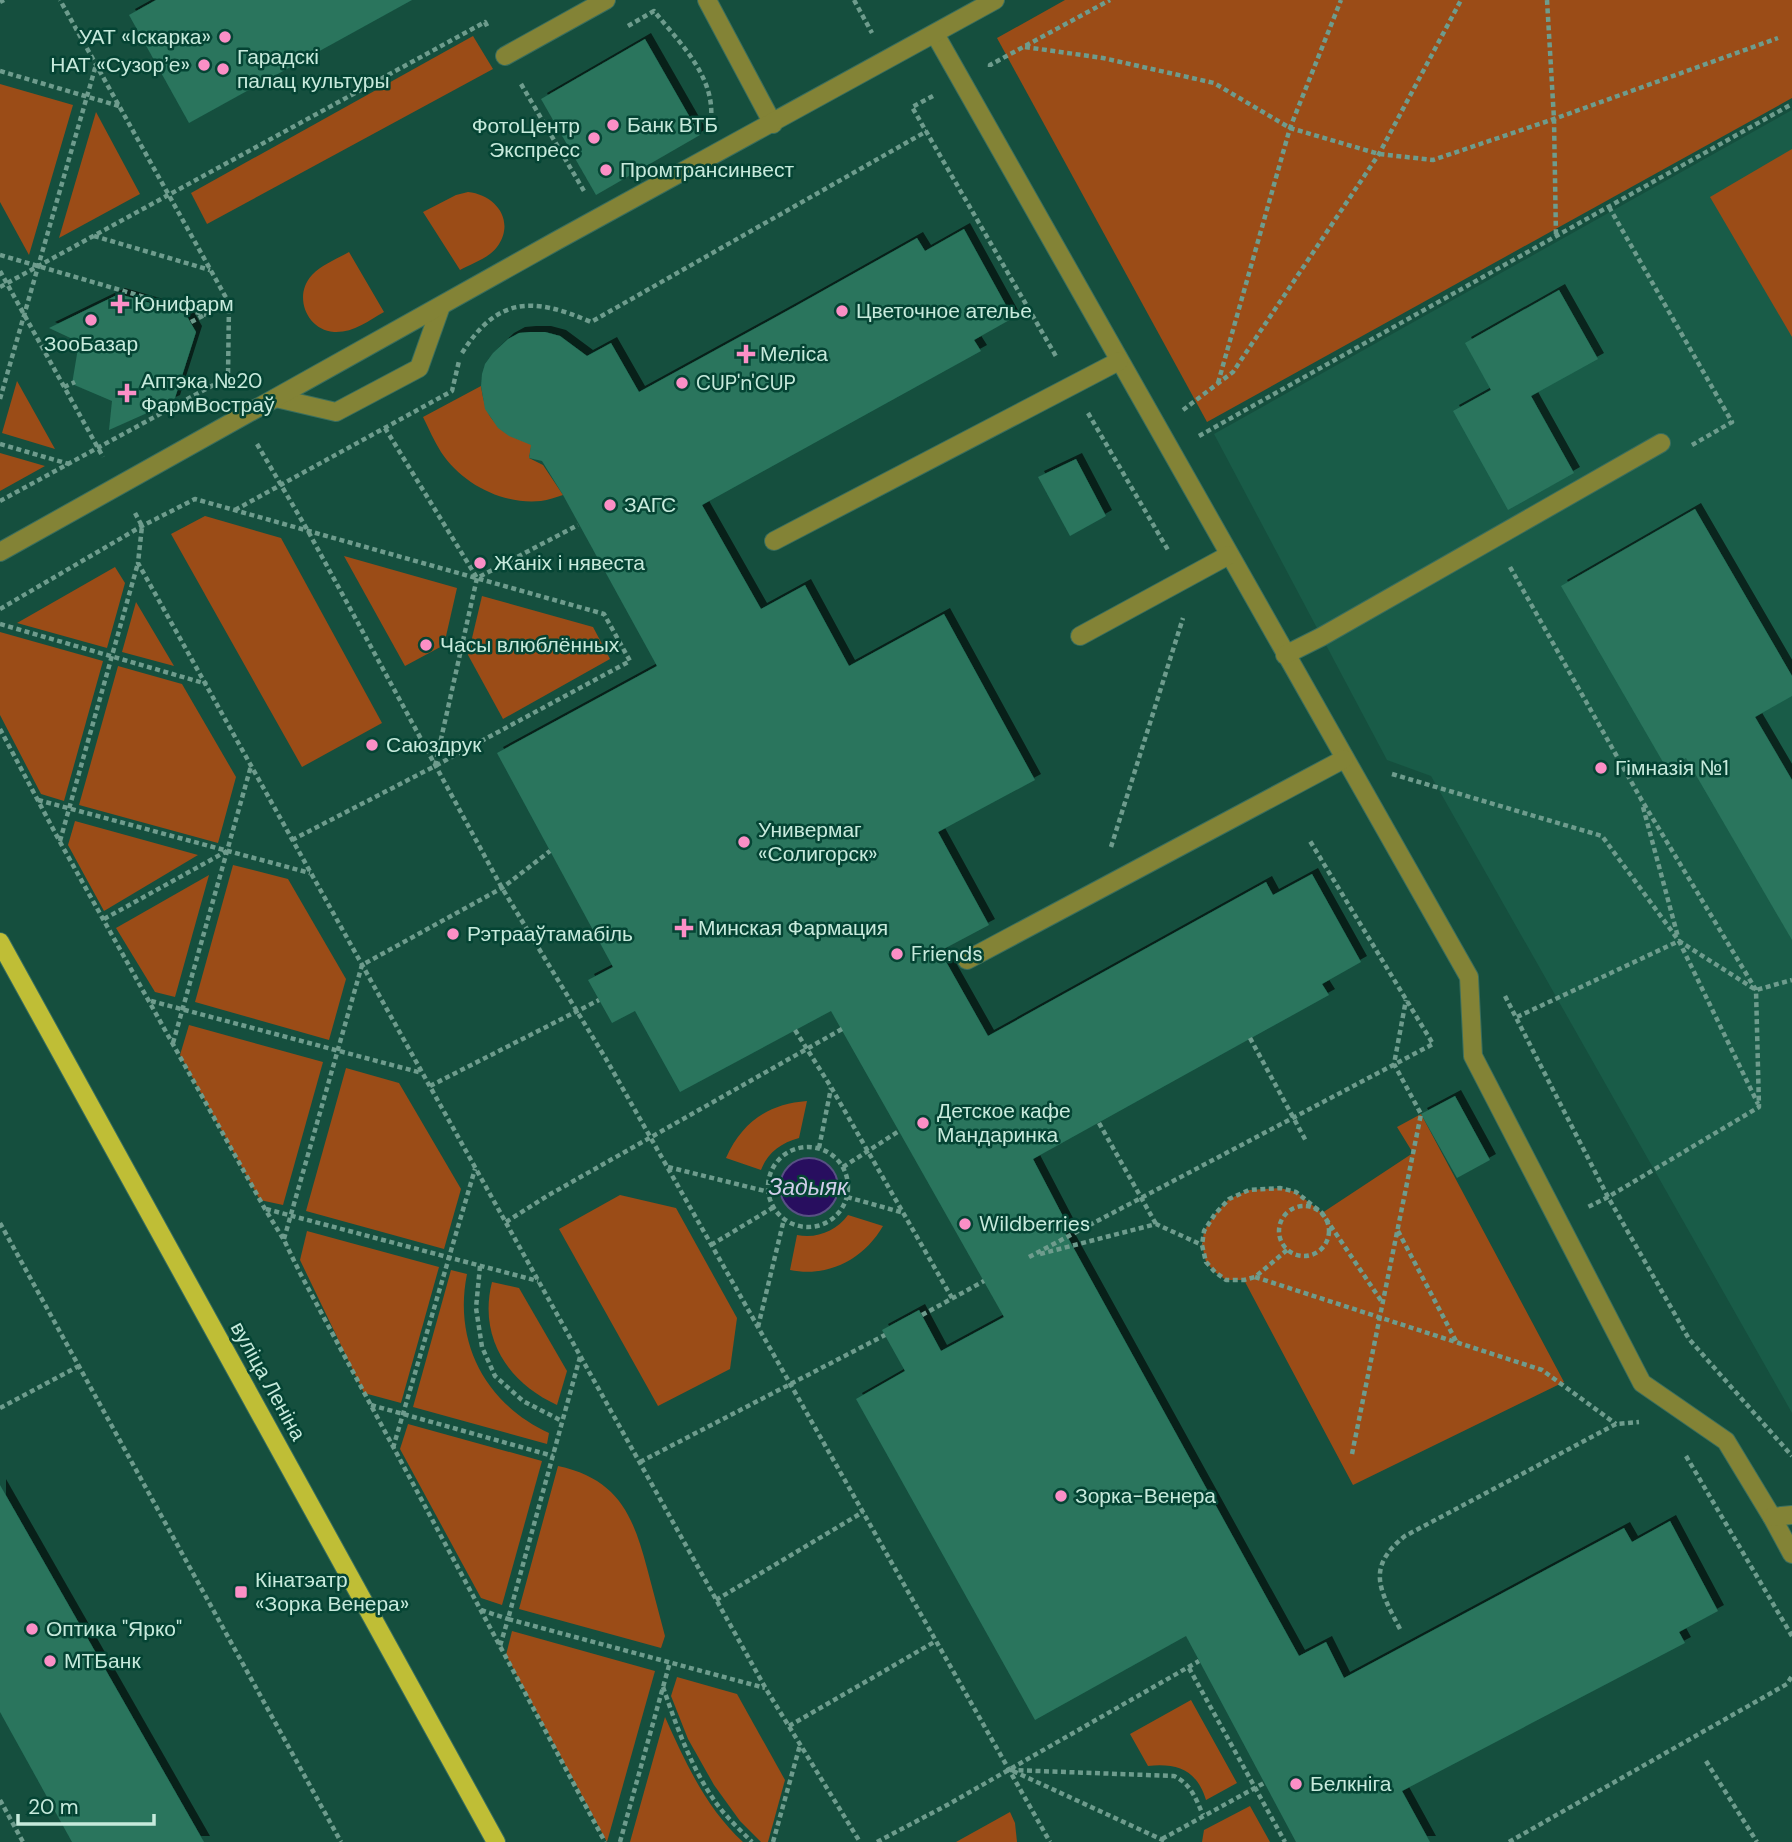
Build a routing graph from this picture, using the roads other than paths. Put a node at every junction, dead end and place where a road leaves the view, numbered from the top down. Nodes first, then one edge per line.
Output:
1 (606, 0) edge
2 (707, 0) edge
3 (995, 0) edge
4 (935, 34) junction
5 (505, 56) road end
6 (773, 124) junction
7 (442, 306) junction
8 (1119, 361) junction
9 (276, 398) junction
10 (1661, 443) dead end
11 (774, 541) dead end
12 (0, 552) edge
13 (1229, 555) junction
14 (1080, 635) dead end
15 (1285, 655) junction
16 (1345, 759) junction
17 (0, 942) edge
18 (967, 960) dead end
19 (1792, 1515) edge
20 (1772, 1517) junction
21 (1792, 1554) edge
22 (496, 1842) edge

1 - 5 lane
2 - 6 lane
3 - 4 lane
4 - 6 lane
4 - 8 lane
6 - 7 lane
7 - 9 lane
7 - 9 lane
8 - 11 lane
8 - 13 lane
9 - 12 lane
10 - 15 lane
13 - 14 lane
13 - 15 lane
15 - 16 lane
16 - 18 lane
16 - 20 lane
17 - 22 main road, вуліца Леніна
19 - 20 lane
20 - 21 lane

